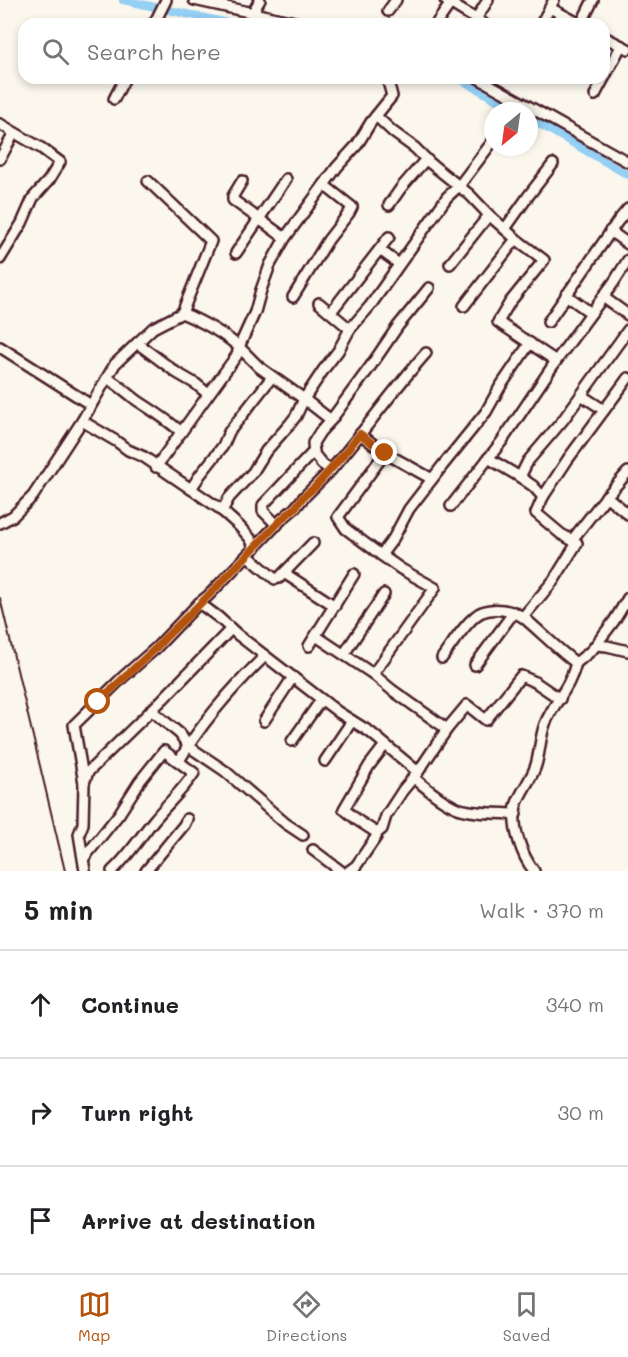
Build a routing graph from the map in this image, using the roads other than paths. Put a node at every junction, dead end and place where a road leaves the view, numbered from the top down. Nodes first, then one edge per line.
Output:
1 (166, 0) edge
2 (194, 0) edge
3 (260, 0) edge
4 (396, 0) edge
5 (488, 0) edge
6 (594, 0) edge
7 (449, 1) edge
8 (210, 2) edge
9 (552, 4) edge
10 (388, 11) dead end
11 (253, 12) junction
12 (157, 18) edge
13 (278, 18) edge
14 (439, 18) edge
15 (474, 18) edge
16 (481, 18) edge
17 (544, 18) edge
18 (572, 18) edge
19 (584, 18) edge
20 (610, 40) edge
21 (625, 48) edge
22 (610, 69) edge
23 (122, 84) edge
24 (389, 84) edge
25 (489, 84) edge
26 (601, 84) edge
27 (595, 95) dead end
28 (114, 99) dead end
29 (376, 116) junction
30 (0, 124) edge
31 (14, 133) junction
32 (484, 153) edge
33 (0, 159) edge
34 (426, 159) junction
35 (628, 162) edge
36 (553, 164) dead end
37 (286, 179) dead end
38 (148, 181) dead end
39 (242, 181) dead end
40 (324, 185) junction
41 (459, 186) junction
42 (389, 205) dead end
43 (628, 209) edge
44 (489, 215) junction
45 (259, 218) junction
46 (505, 229) junction
47 (610, 231) junction
48 (285, 237) junction
49 (389, 237) dead end
50 (516, 240) junction
51 (628, 244) edge
52 (380, 250) junction
53 (236, 252) dead end
54 (0, 259) edge
55 (628, 261) edge
56 (399, 264) junction
57 (450, 264) dead end
58 (429, 288) dead end
59 (566, 295) junction
60 (293, 297) dead end
61 (603, 297) junction
62 (320, 303) dead end
63 (464, 306) dead end
64 (331, 312) junction
65 (182, 313) junction
66 (591, 313) junction
67 (628, 315) edge
68 (548, 322) dead end
69 (350, 329) junction
70 (628, 330) edge
71 (137, 343) junction
72 (530, 343) junction
73 (0, 347) edge
74 (239, 347) junction
75 (426, 353) dead end
76 (556, 360) junction
77 (272, 377) junction
78 (107, 378) junction
79 (628, 378) edge
80 (208, 394) junction
81 (581, 395) junction
82 (304, 399) junction
83 (91, 405) junction
84 (604, 410) junction
85 (331, 420) junction
86 (82, 421) junction
87 (181, 432) junction
88 (360, 434) junction
89 (314, 451) junction
90 (385, 453) junction
91 (488, 458) junction
92 (156, 467) junction
93 (331, 470) junction
94 (628, 472) edge
95 (520, 477) junction
96 (432, 479) junction
97 (191, 489) junction
98 (606, 496) junction
99 (543, 497) junction
100 (451, 506) dead end
101 (222, 511) junction
102 (628, 514) edge
103 (0, 523) edge
104 (277, 525) junction
105 (572, 540) junction
106 (313, 543) dead end
107 (255, 548) junction
108 (381, 555) junction
109 (248, 556) junction
110 (284, 573) junction
111 (354, 574) dead end
112 (384, 594) dead end
113 (628, 597) edge
114 (200, 603) junction
115 (335, 606) junction
116 (519, 615) junction
117 (231, 629) junction
118 (316, 636) junction
119 (596, 645) junction
120 (309, 646) dead end
121 (628, 651) edge
122 (344, 654) junction
123 (265, 656) junction
124 (442, 658) dead end
125 (576, 663) junction
126 (474, 665) dead end
127 (373, 674) junction
128 (292, 677) junction
129 (560, 699) junction
130 (321, 700) junction
131 (152, 710) junction
132 (264, 721) dead end
133 (352, 721) junction
134 (447, 729) junction
135 (292, 741) dead end
136 (385, 745) junction
137 (188, 746) junction
138 (325, 760) dead end
139 (179, 761) junction
140 (416, 775) junction
141 (84, 783) junction
142 (516, 814) junction
143 (187, 819) dead end
144 (377, 833) junction
145 (303, 835) dead end
146 (314, 850) dead end
147 (84, 858) junction
148 (86, 871) edge
149 (112, 871) edge
150 (146, 871) edge
151 (341, 871) edge
152 (349, 871) edge
153 (534, 871) edge

1 - 12 street
2 - 8 street
3 - 11 street
4 - 10 street
5 - 16 street
6 - 19 street
7 - 14 street
7 - 15 street
8 - 11 street
9 - 17 street
9 - 18 street
11 - 13 street
20 - 21 street
21 - 22 street
23 - 28 street
24 - 29 street
25 - 35 street
26 - 27 street
29 - 34 street
29 - 40 street
30 - 31 street
31 - 33 street
31 - 54 street
32 - 41 street
34 - 41 street
34 - 42 street
36 - 46 street
37 - 45 street
38 - 65 street
39 - 45 street
40 - 48 street
40 - 60 street
41 - 44 street
41 - 56 street
43 - 47 street
44 - 46 street
44 - 57 street
45 - 48 street
45 - 53 street
46 - 50 street
47 - 51 street
47 - 59 street
48 - 74 street
49 - 52 street
50 - 63 street
50 - 72 street
52 - 56 street
52 - 64 street
55 - 61 street
56 - 69 street
58 - 85 street
59 - 66 street
59 - 68 street
61 - 66 street
61 - 67 street
62 - 64 street
64 - 69 street
65 - 71 street
65 - 74 street
66 - 76 street
69 - 82 street
70 - 81 street
71 - 78 street
71 - 80 street
72 - 76 street
72 - 96 street
73 - 83 street
74 - 77 street
74 - 80 street
75 - 88 street
76 - 91 street
77 - 82 street
77 - 97 street
78 - 83 street
78 - 87 street
79 - 84 street
80 - 87 street
81 - 84 street
81 - 95 street
82 - 85 street
82 - 101 street
83 - 86 street
84 - 99 street
85 - 89 street
86 - 92 street
86 - 103 street
87 - 92 street
88 - 90 street
88 - 93 street
89 - 93 street
89 - 104 street
90 - 96 street
90 - 108 street
91 - 95 street
91 - 100 street
92 - 97 street
93 - 104 street
94 - 98 street
95 - 99 street
96 - 108 street
97 - 101 street
98 - 102 street
98 - 105 street
99 - 105 street
101 - 107 street
104 - 107 street
105 - 116 street
106 - 110 street
107 - 109 street
108 - 127 street
109 - 110 street
109 - 114 street
110 - 115 street
111 - 115 street
112 - 122 street
113 - 119 street
114 - 117 street
114 - 141 street
115 - 118 street
116 - 124 street
116 - 125 street
116 - 126 street
117 - 123 street
117 - 131 street
118 - 120 street
118 - 122 street
119 - 121 street
119 - 125 street
122 - 127 street
123 - 128 street
123 - 137 street
125 - 129 street
127 - 134 street
128 - 130 street
128 - 132 street
129 - 134 street
129 - 142 street
130 - 133 street
130 - 135 street
131 - 137 street
131 - 141 street
133 - 136 street
133 - 138 street
134 - 140 street
136 - 140 street
136 - 144 street
137 - 139 street
137 - 145 street
139 - 147 street
139 - 149 street
140 - 142 street
140 - 144 street
141 - 147 street
142 - 153 street
143 - 150 street
144 - 152 street
146 - 151 street
147 - 148 street

